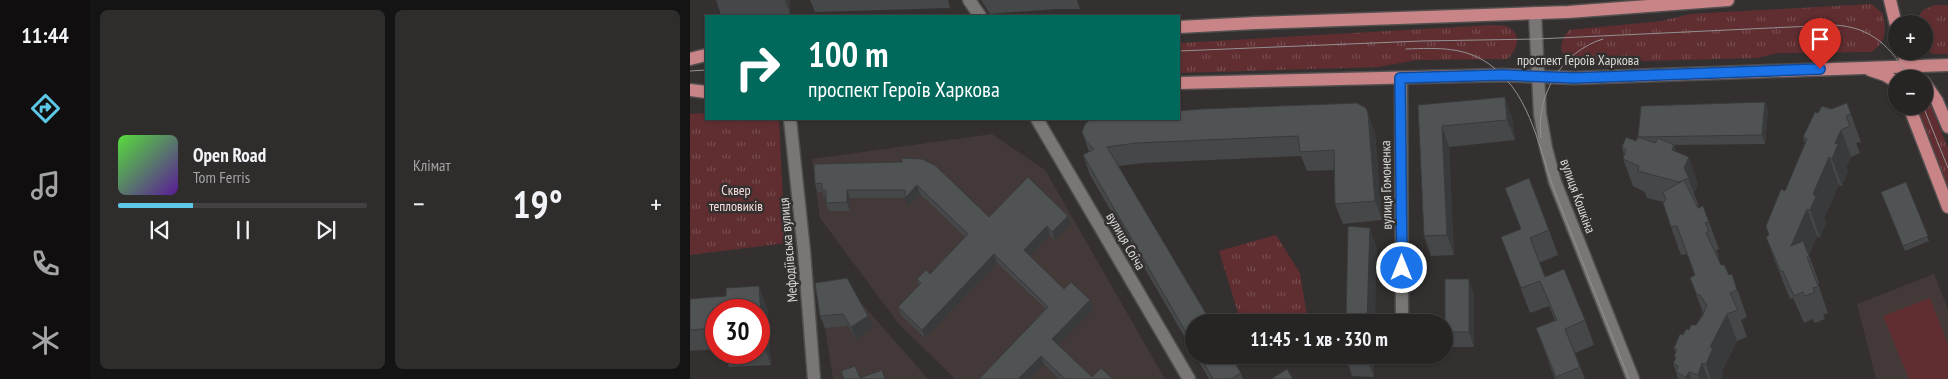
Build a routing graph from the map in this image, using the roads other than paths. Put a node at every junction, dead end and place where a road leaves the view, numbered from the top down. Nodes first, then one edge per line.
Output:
1 (969, 0) edge
2 (1728, 0) edge
3 (1890, 0) edge
4 (1535, 13) junction
5 (979, 15) edge
6 (1894, 15) edge
7 (1180, 27) edge
8 (705, 55) edge
9 (690, 59) edge
10 (1905, 60) edge
11 (1948, 65) edge
12 (1907, 66) junction
13 (1861, 68) junction
14 (1906, 70) edge
15 (1911, 70) edge
16 (1540, 76) junction
17 (1888, 77) edge
18 (1400, 78) junction
19 (1180, 83) edge
20 (690, 90) edge
21 (705, 92) edge
22 (1933, 95) edge
23 (1912, 115) edge
24 (790, 120) edge
25 (1038, 120) edge
26 (1948, 127) edge
27 (1948, 207) edge
28 (1402, 314) edge
29 (814, 379) edge
30 (1188, 379) edge
31 (1633, 379) edge

1 - 5 street
2 - 4 main road
3 - 6 main road
4 - 7 main road
4 - 16 street, вулиця Кошкіна
8 - 9 main road
10 - 12 main road
11 - 12 main road, проспект Героїв Харкова
12 - 13 main road, проспект Героїв Харкова
12 - 14 main road
12 - 15 main road
13 - 16 main road, проспект Героїв Харкова
13 - 17 main road
16 - 18 main road, проспект Героїв Харкова
16 - 31 street, вулиця Кошкіна
18 - 19 main road, проспект Героїв Харкова
18 - 28 street, вулиця Гомоненка
20 - 21 main road
22 - 26 main road
23 - 27 main road
24 - 29 street, Мефодіївська вулиця
25 - 30 street, вулиця Соїча

